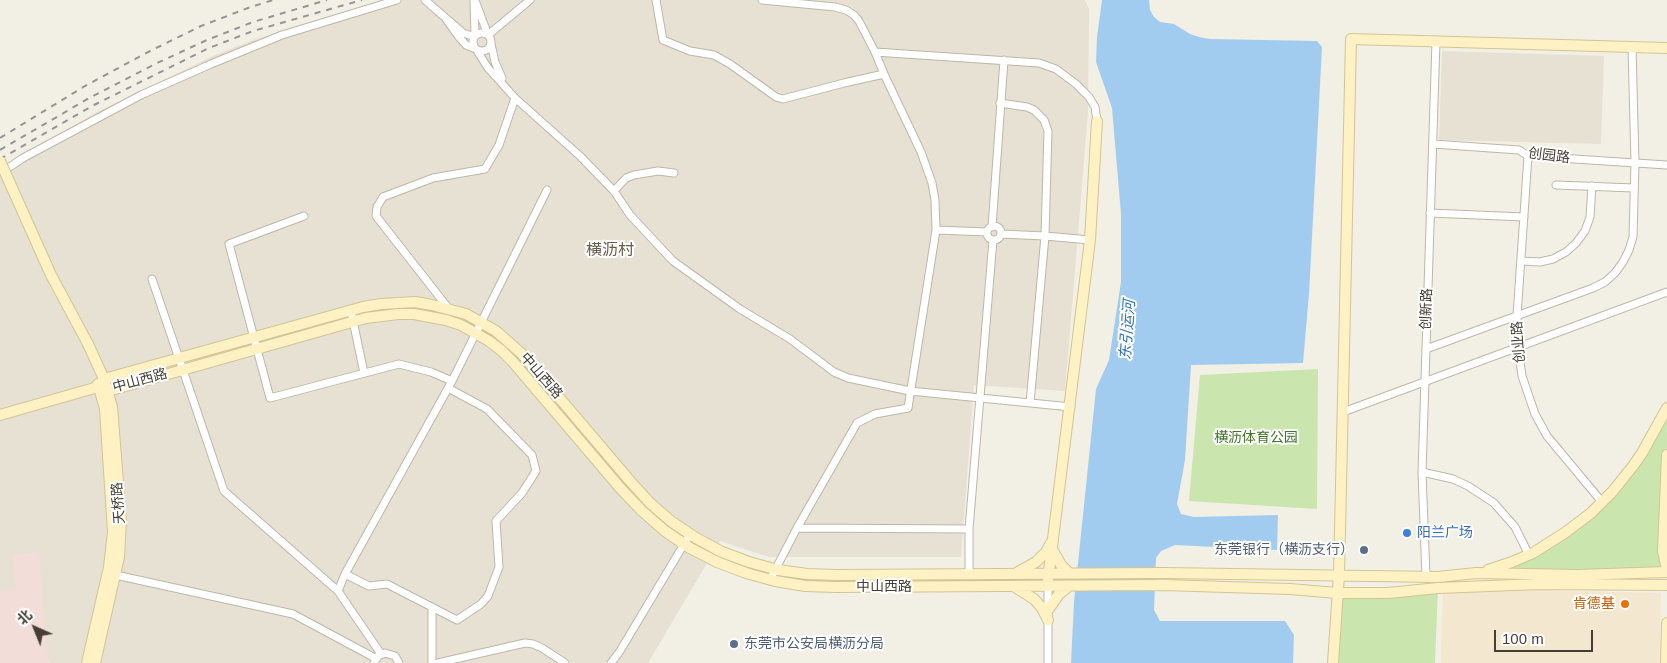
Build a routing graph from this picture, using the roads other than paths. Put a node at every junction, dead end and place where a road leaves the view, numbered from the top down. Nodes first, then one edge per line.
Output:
1 (397, 0) edge
2 (424, 0) edge
3 (474, 0) edge
4 (530, 0) edge
5 (656, 0) edge
6 (762, 0) edge
7 (446, 19) junction
8 (488, 35) junction
9 (475, 36) junction
10 (1436, 41) junction
11 (491, 43) junction
12 (1632, 47) junction
13 (1667, 48) edge
14 (476, 49) junction
15 (874, 52) junction
16 (1004, 60) junction
17 (884, 74) junction
18 (506, 85) junction
19 (515, 98) junction
20 (1000, 103) junction
21 (1097, 121) joint
22 (1433, 144) junction
23 (1528, 156) junction
24 (0, 161) edge
25 (1635, 163) junction
26 (1667, 165) edge
27 (674, 172) dead end
28 (0, 173) edge
29 (1556, 185) dead end
30 (1592, 186) junction
31 (1634, 188) junction
32 (547, 190) dead end
33 (614, 191) junction
34 (1430, 213) junction
35 (304, 216) dead end
36 (1524, 217) junction
37 (936, 230) junction
38 (990, 230) junction
39 (1000, 234) junction
40 (1044, 236) junction
41 (993, 240) junction
42 (1090, 240) junction
43 (1521, 261) junction
44 (152, 279) dead end
45 (1667, 292) edge
46 (449, 309) junction
47 (351, 310) junction
48 (1517, 316) junction
49 (353, 322) junction
50 (481, 322) junction
51 (476, 332) junction
52 (254, 338) junction
53 (1518, 347) junction
54 (257, 349) junction
55 (1426, 349) junction
56 (179, 358) junction
57 (183, 370) junction
58 (364, 373) junction
59 (1425, 381) junction
60 (450, 384) junction
61 (103, 386) junction
62 (910, 391) junction
63 (979, 398) junction
64 (1030, 403) junction
65 (1071, 407) junction
66 (1667, 408) edge
67 (1342, 412) junction
68 (0, 416) edge
69 (1667, 455) edge
70 (1422, 472) junction
71 (1602, 502) junction
72 (796, 528) junction
73 (969, 529) junction
74 (690, 534) junction
75 (684, 544) junction
76 (1052, 544) junction
77 (1529, 555) junction
78 (775, 569) junction
79 (1667, 571) edge
80 (1476, 573) junction
81 (111, 574) junction
82 (345, 574) junction
83 (969, 574) junction
84 (1012, 574) junction
85 (1048, 574) junction
86 (1070, 574) junction
87 (1339, 575) junction
88 (1426, 577) junction
89 (770, 580) junction
90 (1048, 585) junction
91 (1012, 586) junction
92 (1070, 586) junction
93 (1667, 586) edge
94 (338, 590) junction
95 (1336, 593) junction
96 (432, 607) junction
97 (1048, 615) junction
98 (1667, 623) edge
99 (1667, 631) edge
100 (377, 658) edge
101 (87, 663) edge
102 (95, 663) edge
103 (399, 663) edge
104 (432, 663) edge
105 (438, 663) edge
106 (565, 663) edge
107 (611, 663) edge
108 (1048, 663) edge
109 (1333, 663) edge
110 (1666, 663) edge

1 - 28 street
2 - 7 street
3 - 8 street
3 - 9 street
4 - 8 street
5 - 17 street
6 - 15 street
7 - 9 street
7 - 14 street
8 - 9 street
8 - 11 street
9 - 14 street
10 - 12 main road
10 - 22 street, 创新路
10 - 67 main road
11 - 14 street
11 - 18 street
12 - 13 main road
12 - 25 street
14 - 18 street
15 - 16 street
15 - 17 street
16 - 20 street
16 - 21 street
17 - 37 street
18 - 19 street
19 - 33 street
19 - 46 street
20 - 38 street
20 - 40 street
21 - 42 main road
22 - 23 street, 创园路
22 - 34 street, 创新路
23 - 25 street, 创园路
23 - 36 street, 创业路
24 - 61 main road, 天桥路, bridge
25 - 26 street, 创园路
25 - 31 street
27 - 33 street
29 - 30 street
30 - 31 street
30 - 43 street
31 - 48 street
32 - 50 street
33 - 62 street
34 - 36 street
34 - 55 street, 创新路
35 - 52 street
36 - 43 street, 创业路
37 - 38 street
37 - 62 street
38 - 39 street
38 - 41 street
39 - 40 street
39 - 41 street
40 - 42 street
40 - 64 street
41 - 63 street
42 - 65 main road
43 - 48 street, 创业路
44 - 56 street
45 - 53 street
46 - 47 main road, 中山西路
46 - 50 main road, 中山西路
47 - 49 street
47 - 52 main road, 中山西路
48 - 53 street, 创业路
48 - 55 street
49 - 51 main road, 中山西路
49 - 54 main road, 中山西路
49 - 58 street
50 - 51 street
50 - 74 main road, 中山西路
51 - 60 street
51 - 75 main road, 中山西路
52 - 54 street
52 - 56 main road, 中山西路
53 - 59 street
53 - 71 street, 创业路
54 - 57 main road, 中山西路
54 - 58 street
55 - 59 street, 创新路
56 - 57 street
56 - 61 main road, 中山西路
57 - 61 main road, 中山西路
57 - 94 street
58 - 60 street
59 - 67 street
59 - 70 street, 创新路
60 - 82 street
60 - 96 street
61 - 68 main road
61 - 81 main road, 天桥路
62 - 63 street
62 - 72 street
63 - 64 street
63 - 73 street
64 - 65 street
65 - 76 main road
66 - 71 main road
67 - 87 main road
69 - 79 main road
70 - 77 street
70 - 88 street, 创新路
71 - 77 main road
72 - 73 street
72 - 78 street
73 - 83 street
74 - 75 street
74 - 78 main road, 中山西路
75 - 89 main road, 中山西路
75 - 107 street
76 - 84 main road
76 - 85 main road
76 - 86 main road
77 - 80 main road
78 - 83 main road, 中山西路
78 - 89 street
79 - 80 main road
80 - 88 main road, 中山西路
81 - 100 street
81 - 101 main road, 天桥路
81 - 102 main road, 天桥路
82 - 94 street
82 - 96 street
83 - 84 main road, 中山西路
84 - 85 main road, 中山西路
85 - 86 main road, 中山西路
85 - 90 main road
86 - 87 main road, 中山西路
87 - 88 main road, 中山西路
87 - 95 main road
89 - 91 main road, 中山西路
90 - 91 main road, 中山西路
90 - 92 main road, 中山西路
90 - 97 street
91 - 97 main road
92 - 95 main road, 中山西路
92 - 97 main road
93 - 95 main road, 中山西路
94 - 100 street
95 - 109 main road
96 - 104 street
97 - 108 street
98 - 99 main road
99 - 110 main road
100 - 103 street
105 - 106 street

